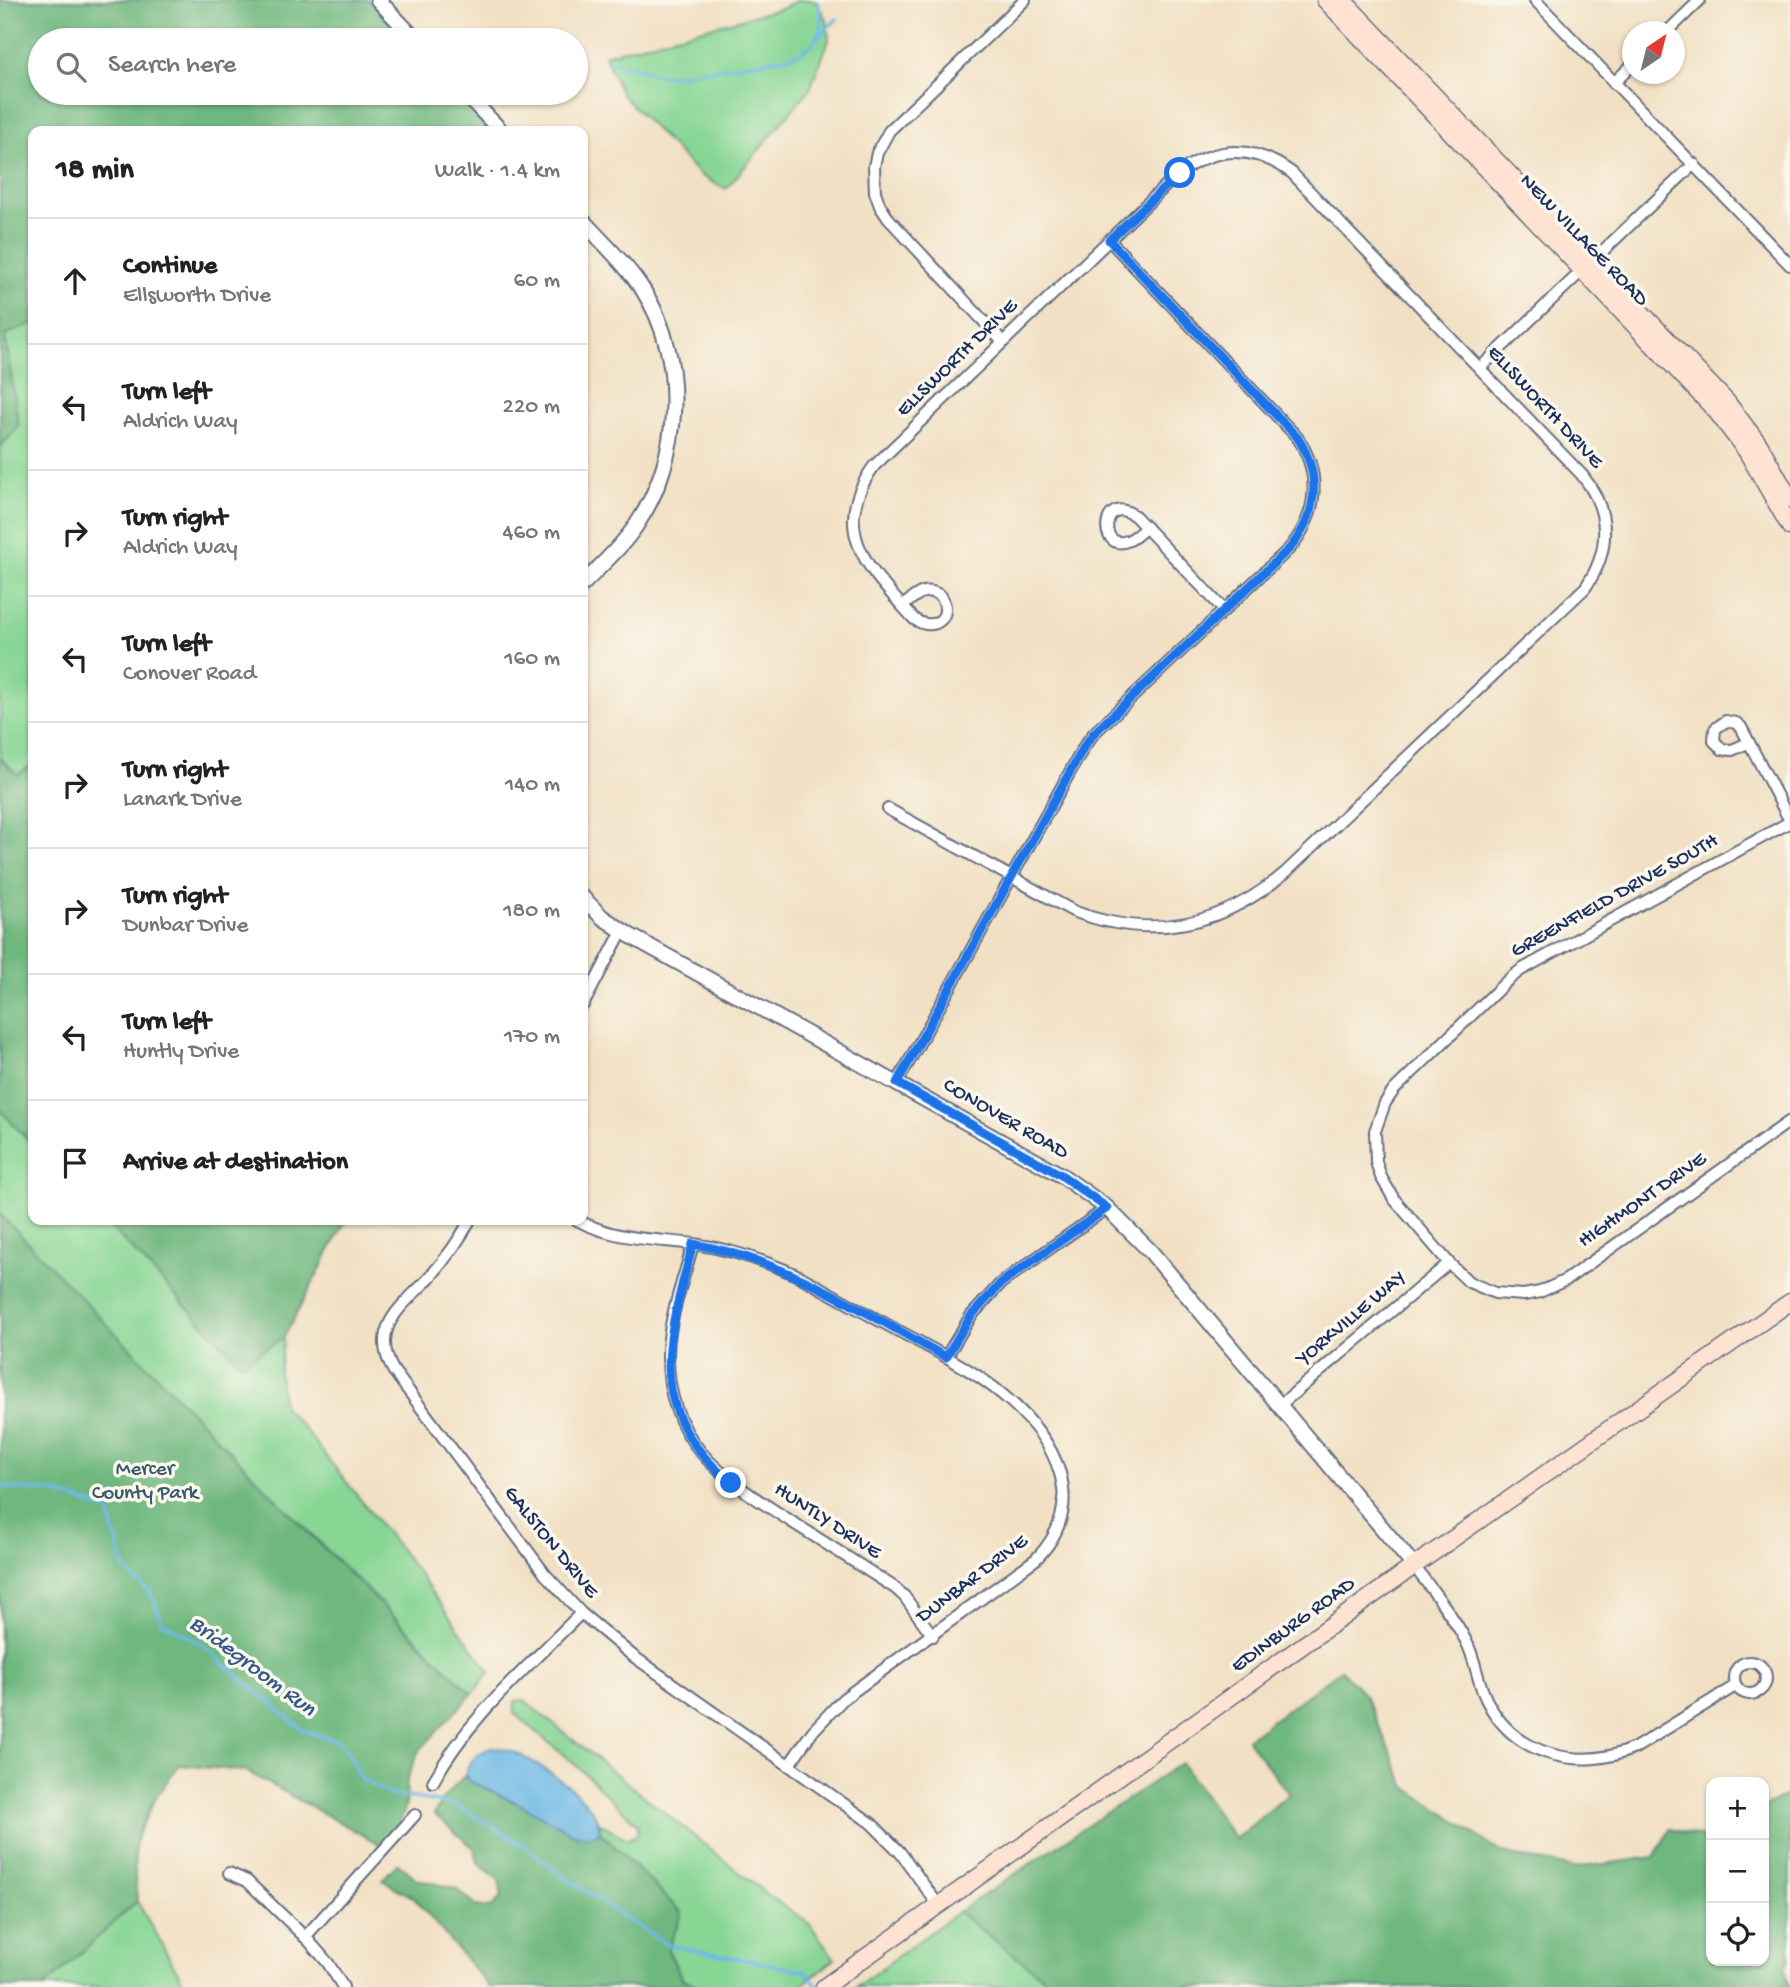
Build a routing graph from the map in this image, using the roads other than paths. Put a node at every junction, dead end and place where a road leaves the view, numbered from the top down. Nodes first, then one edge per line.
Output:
1 (378, 0) edge
2 (1025, 0) edge
3 (1325, 0) edge
4 (1343, 0) edge
5 (1535, 0) edge
6 (1700, 0) edge
7 (1678, 21) edge
8 (405, 28) edge
9 (1622, 75) edge
10 (1614, 83) junction
11 (476, 105) edge
12 (496, 126) edge
13 (1694, 164) junction
14 (588, 226) edge
15 (1109, 240) junction
16 (1588, 265) junction
17 (1790, 265) edge
18 (1003, 342) junction
19 (1480, 368) junction
20 (1790, 499) edge
21 (1146, 527) dead end
22 (1790, 527) edge
23 (588, 579) edge
24 (903, 606) dead end
25 (1224, 610) junction
26 (1748, 743) dead end
27 (888, 809) dead end
28 (1790, 821) edge
29 (1012, 877) junction
30 (588, 902) edge
31 (622, 931) junction
32 (588, 996) edge
33 (897, 1083) junction
34 (1790, 1121) edge
35 (1107, 1208) junction
36 (588, 1224) edge
37 (467, 1225) edge
38 (693, 1244) junction
39 (1449, 1263) junction
40 (1511, 1295) joint
41 (1790, 1302) edge
42 (946, 1357) junction
43 (1280, 1405) junction
44 (1414, 1566) junction
45 (581, 1613) junction
46 (933, 1636) junction
47 (1735, 1686) dead end
48 (789, 1765) junction
49 (433, 1782) dead end
50 (415, 1815) dead end
51 (229, 1873) dead end
52 (939, 1906) junction
53 (304, 1937) junction
54 (825, 1986) edge
55 (343, 1987) edge

1 - 8 street
2 - 18 street
3 - 16 main road, NEW VILLAGE ROAD
4 - 16 main road, NEW VILLAGE ROAD
5 - 10 street
6 - 7 street
9 - 10 street
10 - 13 street
11 - 12 street
13 - 16 street
13 - 17 street
14 - 23 street
15 - 18 street, ELLSWORTH DRIVE
15 - 19 street, ELLSWORTH DRIVE
15 - 25 street
16 - 19 street
16 - 20 main road, NEW VILLAGE ROAD
16 - 22 main road, NEW VILLAGE ROAD
18 - 24 street, ELLSWORTH DRIVE
19 - 29 street, ELLSWORTH DRIVE
21 - 25 street
25 - 29 street
26 - 28 street
27 - 29 street, ELLSWORTH DRIVE
28 - 39 street, GREENFIELD DRIVE SOUTH
29 - 33 street
30 - 31 street, CONOVER ROAD
31 - 32 street
31 - 33 street, CONOVER ROAD
33 - 35 street, CONOVER ROAD
34 - 40 street, HIGHMONT DRIVE
35 - 42 street
35 - 43 street, CONOVER ROAD
36 - 38 street, DUNBAR DRIVE
37 - 45 street, GALSTON DRIVE
38 - 42 street, DUNBAR DRIVE
38 - 46 street, HUNTLY DRIVE
39 - 40 street, GREENFIELD DRIVE SOUTH
39 - 43 street, YORKVILLE WAY
41 - 44 main road, EDINBURG ROAD
42 - 46 street, DUNBAR DRIVE
43 - 44 street, CONOVER ROAD
44 - 47 street
44 - 52 main road, EDINBURG ROAD
45 - 48 street, GALSTON DRIVE
45 - 49 street
46 - 48 street, DUNBAR DRIVE
48 - 52 street, GALSTON DRIVE
50 - 53 street
51 - 53 street
52 - 54 main road, EDINBURG ROAD
53 - 55 street

